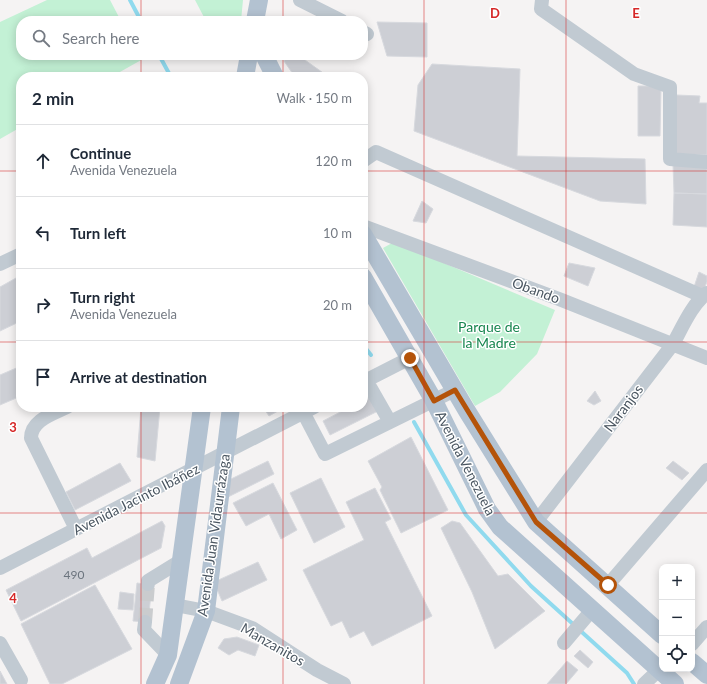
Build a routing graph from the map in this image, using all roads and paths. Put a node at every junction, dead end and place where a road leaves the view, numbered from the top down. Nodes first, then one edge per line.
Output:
1 (259, 0) edge
2 (300, 0) edge
3 (542, 0) edge
4 (256, 16) edge
5 (332, 16) edge
6 (248, 60) edge
7 (266, 60) edge
8 (246, 72) edge
9 (272, 72) edge
10 (368, 158) edge
11 (707, 162) edge
12 (368, 228) edge
13 (368, 242) edge
14 (16, 256) edge
15 (0, 264) edge
16 (368, 286) edge
17 (705, 295) edge
18 (673, 344) junction
19 (410, 358) junction
20 (707, 358) edge
21 (368, 379) edge
22 (368, 386) edge
23 (455, 390) junction
24 (434, 401) junction
25 (58, 412) edge
26 (201, 412) edge
27 (230, 412) edge
28 (304, 412) edge
29 (309, 412) edge
30 (390, 422) junction
31 (225, 453) junction
32 (194, 469) junction
33 (707, 470) edge
34 (536, 522) junction
35 (76, 529) junction
36 (182, 560) junction
37 (0, 568) edge
38 (148, 584) dead end
39 (608, 585) junction
40 (175, 605) junction
41 (206, 611) junction
42 (582, 621) junction
43 (145, 622) tunnel mouth
44 (707, 627) edge
45 (659, 632) edge
46 (695, 641) edge
47 (0, 643) edge
48 (564, 643) dead end
49 (168, 655) junction
50 (695, 665) edge
51 (653, 675) edge
52 (707, 675) edge
53 (21, 680) dead end
54 (156, 684) edge
55 (179, 684) edge
56 (344, 684) edge
57 (675, 684) edge

1 - 4 main road
2 - 5 street
3 - 11 street
6 - 8 main road
7 - 9 main road
10 - 17 street
12 - 18 street, Obando
13 - 23 main road, Avenida Venezuela
14 - 15 street
16 - 19 main road, Avenida Venezuela
17 - 18 street, Naranjos
18 - 20 street, Obando
18 - 34 street, Naranjos
19 - 21 street
19 - 24 main road, Avenida Venezuela
22 - 30 street
23 - 24 street
23 - 34 main road, Avenida Venezuela
24 - 30 street
24 - 42 main road, Avenida Venezuela
25 - 35 street
26 - 32 main road, Avenida Juan Vidaurrázaga
27 - 31 main road, Avenida Juan Vidaurrázaga
28 - 31 street, Avenida Jacinto Ibáñez
29 - 30 street
31 - 32 street, Avenida Jacinto Ibáñez
31 - 41 main road, Avenida Juan Vidaurrázaga
32 - 35 street, Avenida Jacinto Ibáñez
32 - 36 main road, Avenida Juan Vidaurrázaga
33 - 39 street
34 - 39 main road, Avenida Venezuela
35 - 37 street, Avenida Jacinto Ibáñez
36 - 38 street
36 - 40 main road, Avenida Juan Vidaurrázaga
39 - 45 main road, Avenida Venezuela
40 - 41 street, Manzanitos
40 - 49 main road, Avenida Juan Vidaurrázaga
41 - 55 main road, Avenida Juan Vidaurrázaga
41 - 56 street, Manzanitos
42 - 48 street
42 - 51 main road, Avenida Venezuela
43 - 49 street
44 - 46 street
47 - 53 street
49 - 54 main road, Avenida Juan Vidaurrázaga
50 - 52 main road
51 - 57 main road, Avenida Venezuela

